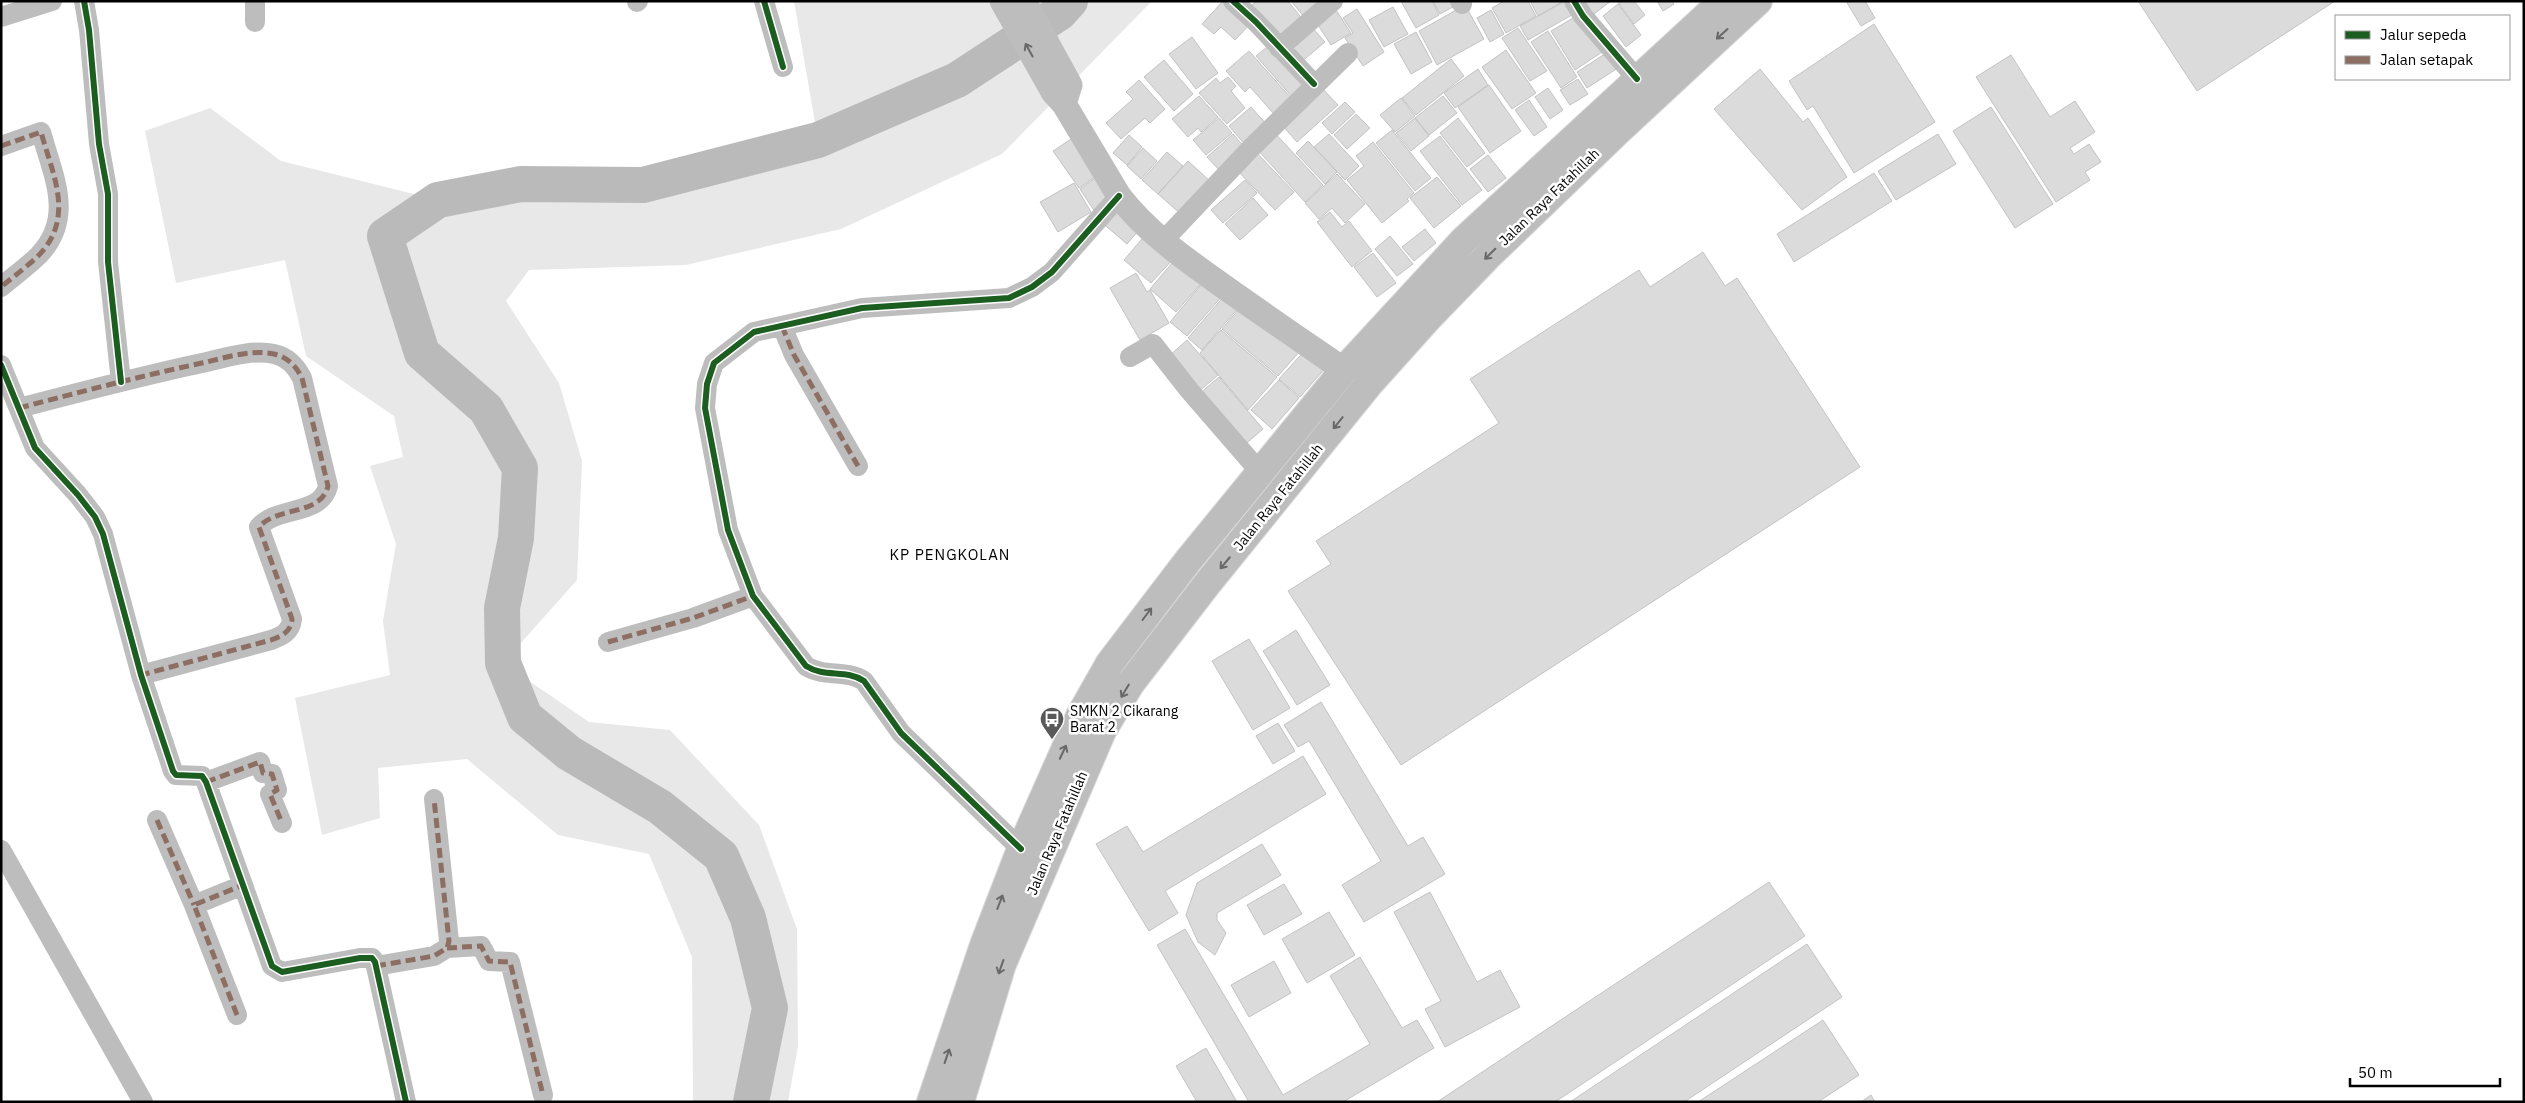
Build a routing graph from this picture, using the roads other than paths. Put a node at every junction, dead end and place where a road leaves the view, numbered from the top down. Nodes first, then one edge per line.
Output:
1 (52, 1) edge
2 (84, 1) edge
3 (255, 1) edge
4 (764, 1) edge
5 (1002, 1) edge
6 (1024, 1) edge
7 (1233, 1) edge
8 (1333, 1) edge
9 (1574, 1) edge
10 (1722, 1) edge
11 (1758, 1) edge
12 (1, 17) edge
13 (255, 22) dead end
14 (1279, 48) junction
15 (1348, 53) dead end
16 (783, 67) dead end
17 (1638, 79) junction
18 (1314, 84) junction
19 (1062, 94) junction
20 (1, 146) edge
21 (1119, 196) junction
22 (1163, 241) junction
23 (1, 287) edge
24 (782, 326) junction
25 (1130, 357) dead end
26 (1, 365) edge
27 (1344, 370) junction
28 (121, 382) junction
29 (19, 408) junction
30 (858, 466) dead end
31 (1260, 472) junction
32 (753, 596) junction
33 (608, 642) dead end
34 (141, 675) junction
35 (206, 782) junction
36 (434, 799) dead end
37 (157, 820) dead end
38 (282, 824) dead end
39 (1021, 849) junction
40 (1, 850) edge
41 (243, 885) junction
42 (194, 905) junction
43 (447, 948) junction
44 (376, 966) junction
45 (237, 1015) dead end
46 (543, 1095) dead end
47 (143, 1102) edge
48 (406, 1102) edge
49 (931, 1102) edge
50 (960, 1102) edge

1 - 12 street
2 - 28 street
3 - 13 street
4 - 16 street
19 -> 5 street
6 - 19 street
7 - 14 street
8 - 14 street
9 - 17 street
10 - 17 highway, Jalan Raya Fatahillah
11 -> 50 highway, Jalan Raya Fatahillah
14 - 18 street
15 - 18 street
17 - 27 highway, Jalan Raya Fatahillah
18 - 22 street
19 - 21 street
20 - 23 street
21 - 22 street
21 - 24 street
22 - 27 street
24 - 30 street
24 - 32 street
25 - 31 street
26 - 29 street
27 - 31 highway, Jalan Raya Fatahillah
28 - 29 street
28 - 34 street
29 - 34 street
39 -> 31 highway, Jalan Raya Fatahillah
32 - 33 street
32 - 39 street
34 - 35 street
35 - 38 street
35 - 41 street
36 - 43 street
37 - 42 street
49 -> 39 highway, Jalan Raya Fatahillah
40 - 47 street
41 - 42 street
41 - 44 street
42 - 45 street
43 - 44 street
43 - 46 street
44 - 48 street

